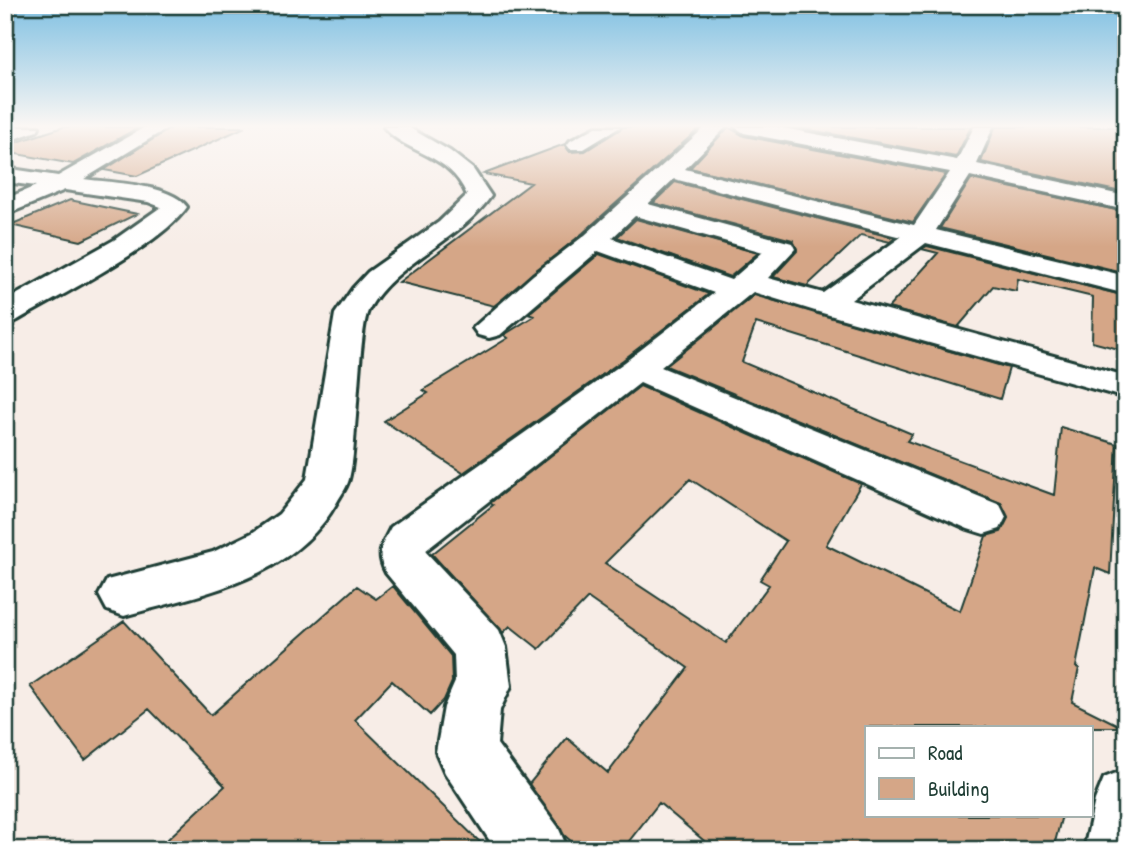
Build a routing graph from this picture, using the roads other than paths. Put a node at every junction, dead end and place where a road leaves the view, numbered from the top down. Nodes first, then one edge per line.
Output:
1 (90, 167) edge
2 (457, 167) edge
3 (677, 167) edge
4 (958, 167) edge
5 (964, 168) junction
6 (672, 172) junction
7 (5, 175) edge
8 (62, 183) junction
9 (1126, 202) edge
10 (631, 207) junction
11 (5, 208) edge
12 (921, 234) junction
13 (594, 241) junction
14 (1126, 285) edge
15 (741, 286) junction
16 (826, 305) junction
17 (5, 314) edge
18 (489, 328) dead end
19 (636, 369) junction
20 (1126, 387) edge
21 (984, 517) dead end
22 (124, 594) dead end
23 (1126, 800) edge
24 (535, 850) edge
25 (1117, 850) edge

1 - 8 street
2 - 22 street
3 - 6 street
4 - 5 street
5 - 9 street
5 - 12 street
6 - 10 street
6 - 12 street
7 - 8 street
8 - 11 street
8 - 17 street
10 - 13 street
10 - 15 street
12 - 14 street
12 - 16 street
13 - 15 street
13 - 18 street
15 - 16 street
15 - 19 street
16 - 20 street
19 - 21 street
19 - 24 street
23 - 25 street

